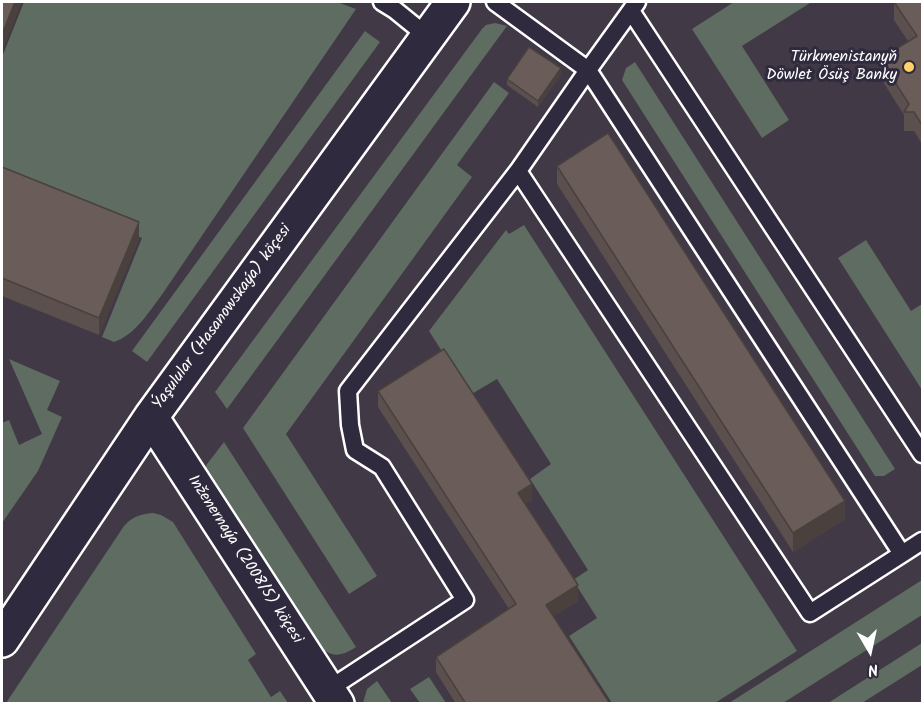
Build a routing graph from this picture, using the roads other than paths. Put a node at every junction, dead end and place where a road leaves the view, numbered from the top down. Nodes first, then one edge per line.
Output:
1 (382, 2) edge
2 (453, 2) edge
3 (495, 2) edge
4 (634, 6) edge
5 (427, 36) junction
6 (588, 70) junction
7 (518, 171) junction
8 (151, 417) junction
9 (922, 454) edge
10 (922, 541) edge
11 (902, 554) junction
12 (2, 640) edge
13 (333, 696) edge

1 - 5 lane
2 - 5 street, Ýaşulular (Hasanowskaýa) köçesi
3 - 6 lane
4 - 6 lane
4 - 9 lane
5 - 8 street, Ýaşulular (Hasanowskaýa) köçesi
6 - 7 lane
6 - 11 lane
7 - 11 lane
7 - 13 lane
8 - 12 street, Ýaşulular (Hasanowskaýa) köçesi
8 - 13 street, Inženernaýa (2008/5) köçesi
10 - 11 lane

